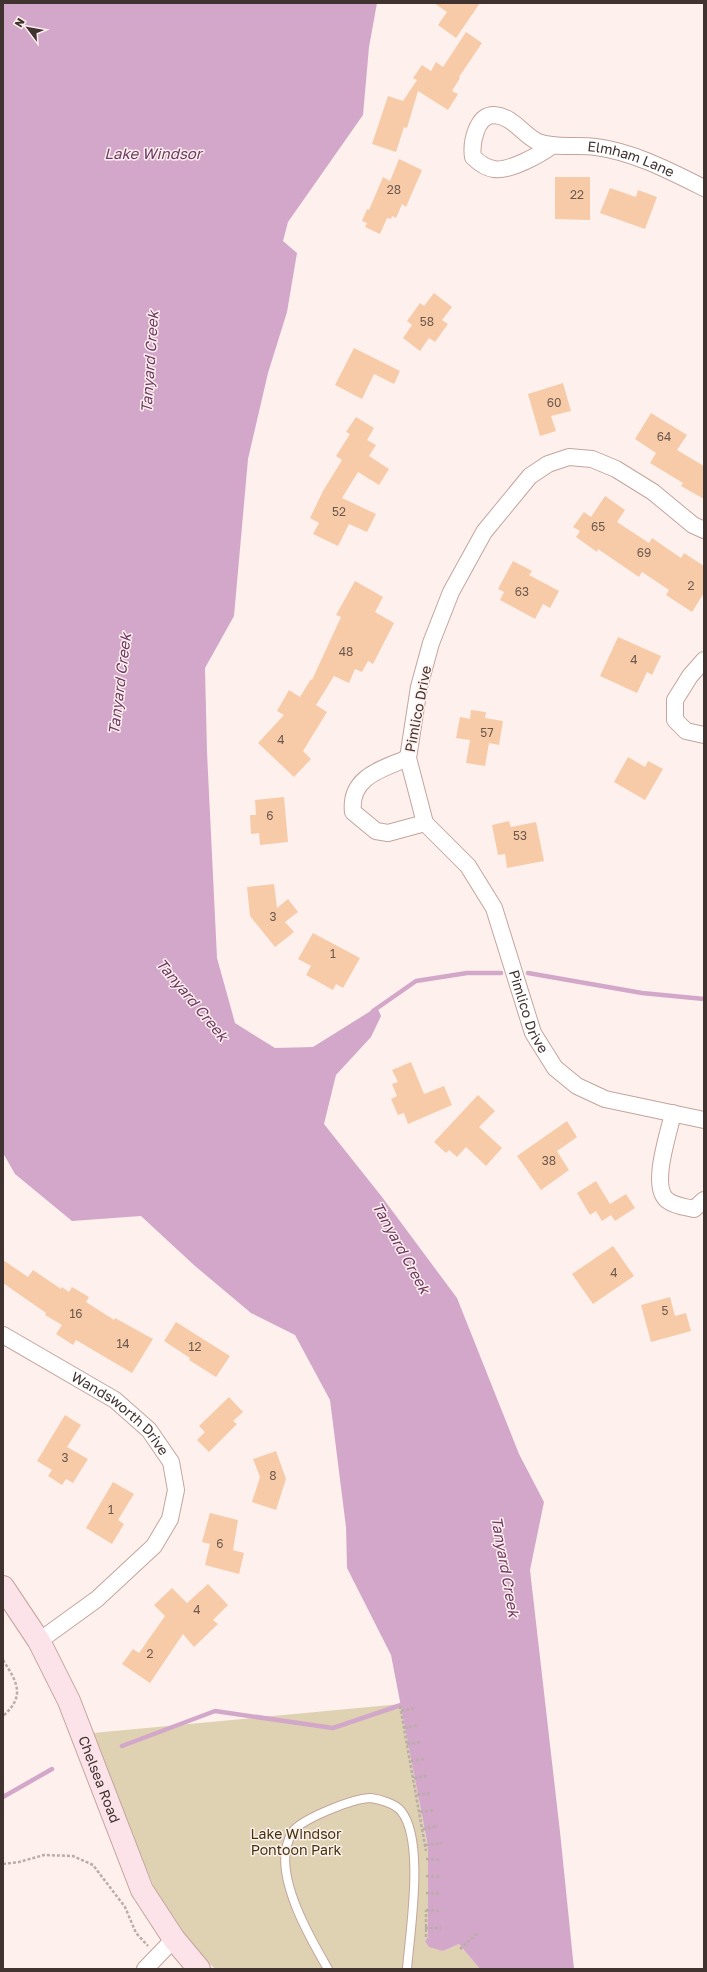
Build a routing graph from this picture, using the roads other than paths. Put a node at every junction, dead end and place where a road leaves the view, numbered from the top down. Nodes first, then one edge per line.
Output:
1 (553, 145) junction
2 (704, 188) edge
3 (704, 530) edge
4 (704, 660) edge
5 (704, 735) edge
6 (408, 758) junction
7 (425, 823) junction
8 (673, 1113) junction
9 (704, 1120) edge
10 (704, 1200) edge
11 (3, 1335) edge
12 (3, 1587) edge
13 (39, 1641) junction
14 (174, 1939) junction
15 (145, 1969) edge
16 (199, 1969) edge
17 (328, 1969) edge
18 (407, 1969) edge

1 - 1 street, Elmham Lane
1 - 2 street, Elmham Lane
3 - 6 street, Pimlico Drive
4 - 5 street
6 - 7 street, Pimlico Drive
6 - 7 street
7 - 8 street, Pimlico Drive
8 - 9 street, Pimlico Drive
8 - 10 street
11 - 13 street, Wandsworth Drive
12 - 13 street, Chelsea Road
13 - 14 street, Chelsea Road
14 - 15 street
14 - 16 street, Chelsea Road
17 - 18 lane

